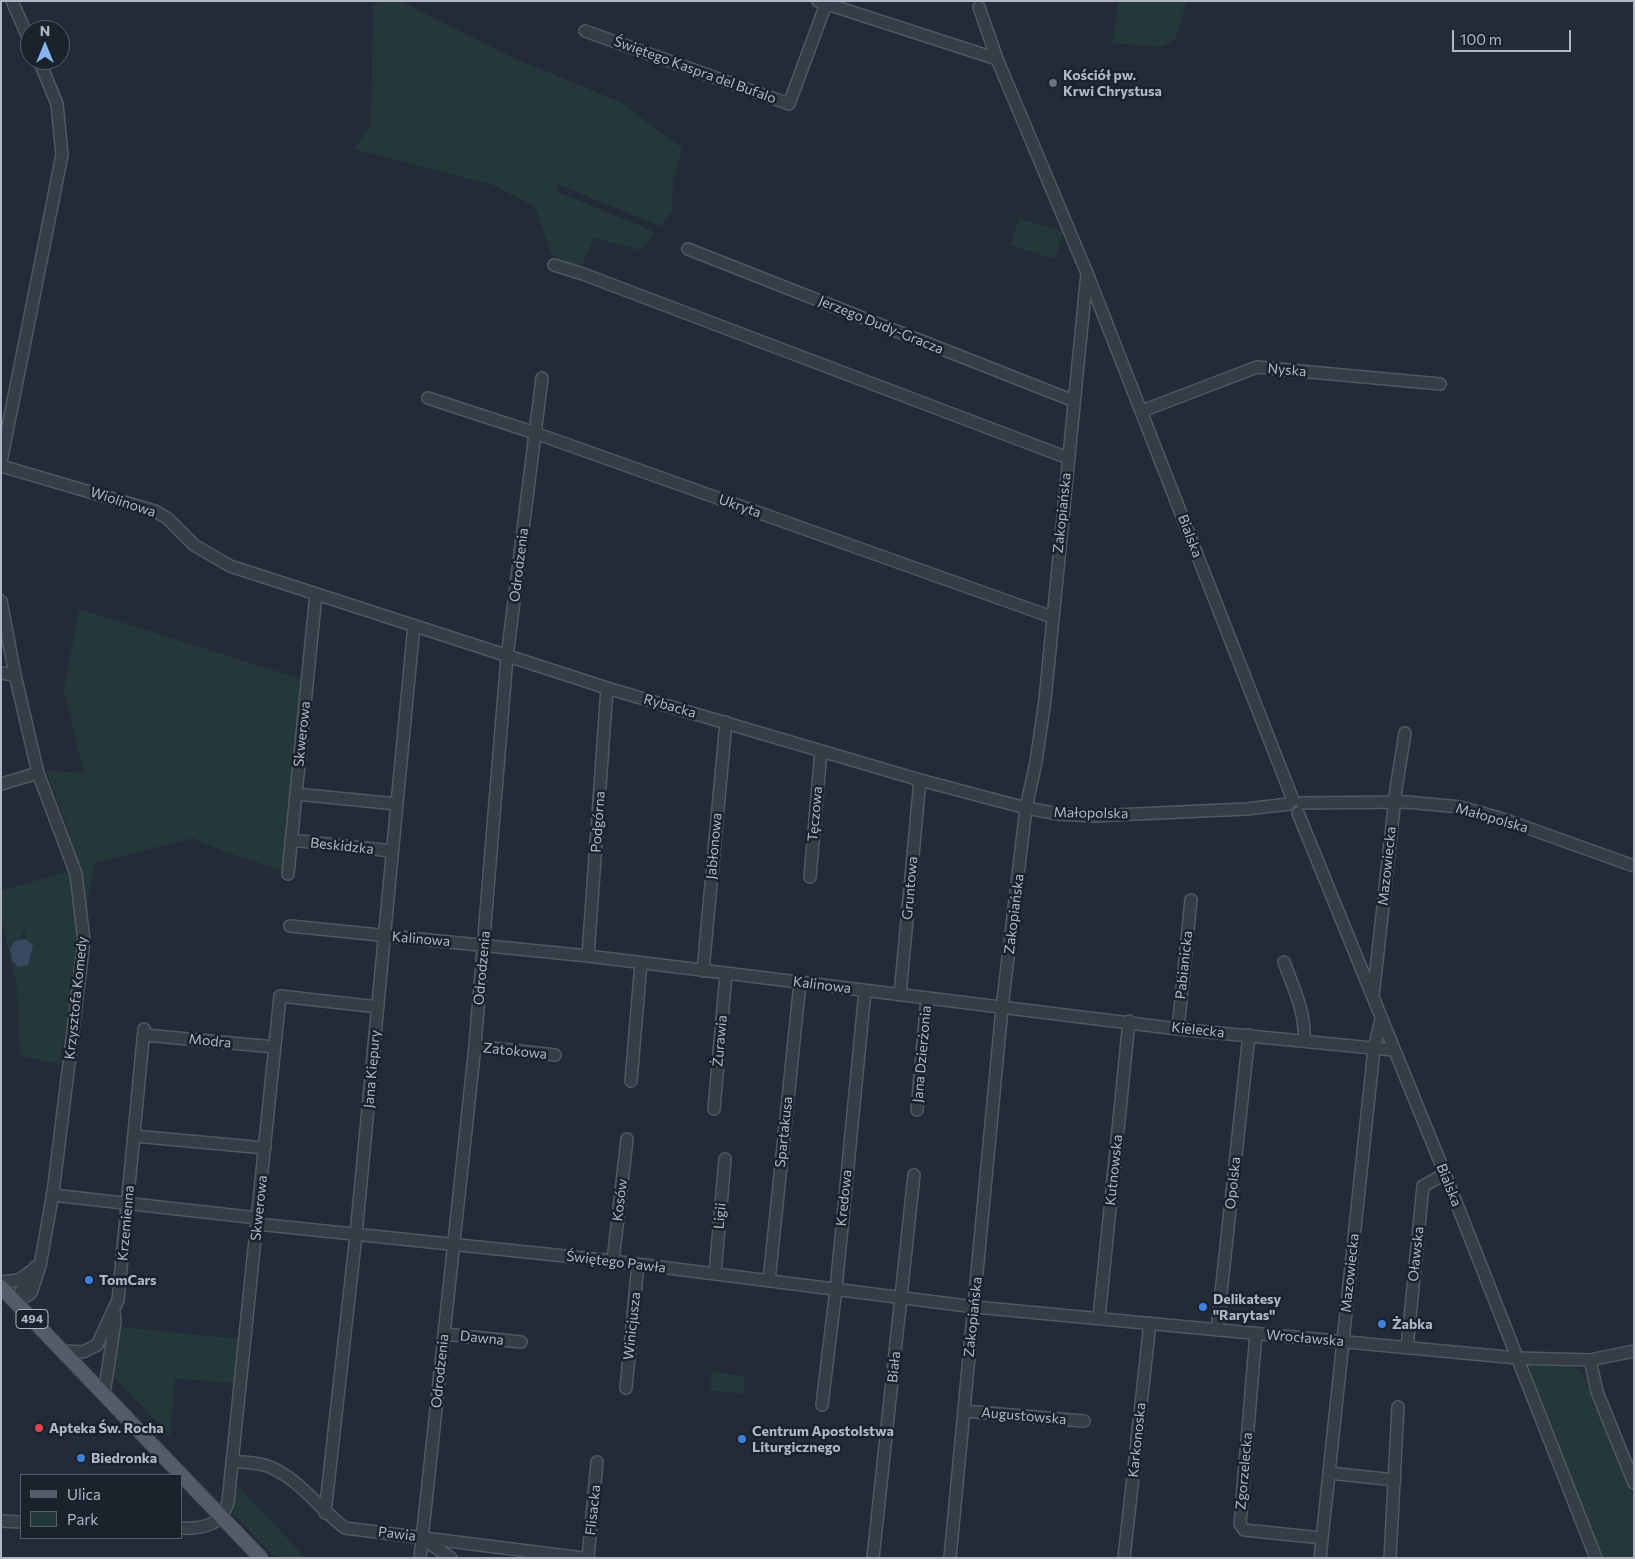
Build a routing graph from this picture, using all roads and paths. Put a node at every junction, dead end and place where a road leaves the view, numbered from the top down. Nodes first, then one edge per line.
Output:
1 (12, 1) edge
2 (822, 3) edge
3 (979, 7) dead end
4 (20, 20) edge
5 (585, 31) dead end
6 (997, 60) junction
7 (43, 70) edge
8 (688, 249) dead end
9 (554, 265) dead end
10 (1087, 272) junction
11 (542, 378) dead end
12 (1440, 384) dead end
13 (428, 398) dead end
14 (1074, 401) junction
15 (1142, 411) junction
16 (536, 433) junction
17 (1068, 458) junction
18 (1, 462) edge
19 (1, 466) edge
20 (316, 594) junction
21 (1, 601) edge
22 (1052, 618) junction
23 (414, 625) junction
24 (507, 657) junction
25 (1, 673) edge
26 (14, 675) junction
27 (607, 688) junction
28 (726, 722) junction
29 (1405, 733) dead end
30 (821, 750) junction
31 (38, 773) junction
32 (920, 780) junction
33 (1, 784) edge
34 (296, 794) junction
35 (1394, 802) junction
36 (396, 804) junction
37 (1296, 807) junction
38 (1026, 808) junction
39 (291, 840) junction
40 (392, 851) junction
41 (1634, 866) edge
42 (288, 874) dead end
43 (810, 877) dead end
44 (1191, 900) dead end
45 (290, 926) dead end
46 (385, 935) junction
47 (484, 945) junction
48 (588, 956) junction
49 (1284, 962) dead end
50 (641, 963) junction
51 (703, 971) junction
52 (726, 974) junction
53 (800, 983) junction
54 (864, 991) junction
55 (900, 995) junction
56 (928, 998) junction
57 (1372, 999) junction
58 (378, 1007) junction
59 (1002, 1008) junction
60 (1381, 1019) junction
61 (1129, 1021) junction
62 (1178, 1029) junction
63 (145, 1032) joint
64 (1249, 1035) junction
65 (1304, 1041) junction
66 (475, 1046) junction
67 (274, 1047) junction
68 (1374, 1049) junction
69 (1393, 1050) junction
70 (555, 1055) dead end
71 (631, 1081) dead end
72 (714, 1109) dead end
73 (917, 1110) dead end
74 (134, 1136) junction
75 (627, 1138) dead end
76 (265, 1148) junction
77 (726, 1159) dead end
78 (1445, 1174) junction
79 (914, 1175) dead end
80 (52, 1196) junction
81 (128, 1205) junction
82 (258, 1221) junction
83 (356, 1235) junction
84 (454, 1243) junction
85 (42, 1255) junction
86 (613, 1261) junction
87 (638, 1264) junction
88 (34, 1269) junction
89 (715, 1274) junction
90 (769, 1281) junction
91 (1, 1282) edge
92 (1, 1288) edge
93 (836, 1289) junction
94 (30, 1293) junction
95 (901, 1297) junction
96 (16, 1303) junction
97 (975, 1307) junction
98 (114, 1311) junction
99 (27, 1314) junction
100 (1099, 1318) junction
101 (1150, 1323) junction
102 (1217, 1330) junction
103 (1256, 1333) junction
104 (444, 1334) junction
105 (1342, 1341) junction
106 (521, 1342) dead end
107 (1407, 1348) junction
108 (63, 1351) junction
109 (1634, 1351) edge
110 (1517, 1358) junction
111 (1590, 1360) junction
112 (626, 1388) dead end
113 (104, 1394) junction
114 (822, 1405) dead end
115 (1398, 1408) dead end
116 (964, 1411) junction
117 (1084, 1421) dead end
118 (232, 1462) junction
119 (597, 1462) dead end
120 (1330, 1473) junction
121 (181, 1474) edge
122 (182, 1475) edge
123 (1395, 1480) junction
124 (1634, 1483) edge
125 (325, 1513) junction
126 (222, 1516) junction
127 (1, 1522) edge
128 (20, 1522) edge
129 (182, 1528) edge
130 (421, 1538) junction
131 (1322, 1538) junction
132 (261, 1558) edge
133 (420, 1558) edge
134 (451, 1558) edge
135 (583, 1558) edge
136 (588, 1558) edge
137 (873, 1558) edge
138 (950, 1558) edge
139 (1124, 1558) edge
140 (1320, 1558) edge
141 (1390, 1558) edge
142 (1596, 1558) edge

1 - 4 street
2 - 5 street, Świętego Kaspra del Bufalo
2 - 6 street, Świętego Kaspra del Bufalo
3 - 6 street
6 - 10 street
7 - 18 street
8 - 14 street, Jerzego Dudy-Gracza
9 - 17 street
10 - 14 street, Zakopiańska
10 - 15 street, Bialska
11 - 16 street, Odrodzenia
12 - 15 street, Nyska
13 - 16 street, Ukryta
14 - 17 street, Zakopiańska
15 - 37 street, Bialska
16 - 22 street, Ukryta
16 - 24 street, Odrodzenia
17 - 22 street, Zakopiańska
19 - 20 street, Wiolinowa
20 - 23 street, Rybacka
20 - 34 street, Skwerowa
21 - 26 street, Krzysztofa Komedy
22 - 38 street, Zakopiańska
23 - 24 street, Rybacka
23 - 36 street, Jana Kiepury
24 - 27 street, Rybacka
24 - 47 street, Odrodzenia
25 - 26 street
26 - 31 street, Krzysztofa Komedy
27 - 28 street, Rybacka
27 - 48 street, Podgórna
28 - 30 street, Rybacka
28 - 51 street, Jabłonowa
29 - 35 street, Mazowiecka
30 - 32 street, Rybacka
30 - 43 street, Tęczowa
31 - 33 street
31 - 80 street, Krzysztofa Komedy
32 - 38 street, Rybacka
32 - 55 street, Gruntowa
34 - 36 street
34 - 39 street, Skwerowa
35 - 37 street, Małopolska
35 - 41 street, Małopolska
35 - 57 street, Mazowiecka
36 - 40 street, Jana Kiepury
37 - 38 street, Małopolska
37 - 57 street, Bialska
38 - 59 street, Zakopiańska
39 - 40 street, Beskidzka
39 - 42 street, Skwerowa
40 - 46 street, Jana Kiepury
44 - 62 street, Pabianicka
45 - 46 street, Kalinowa
46 - 47 street, Kalinowa
46 - 58 street, Jana Kiepury
47 - 48 street, Kalinowa
47 - 66 street, Odrodzenia
48 - 50 street, Kalinowa
49 - 65 street
50 - 51 street, Kalinowa
50 - 71 street
51 - 52 street, Kalinowa
52 - 53 street, Kalinowa
52 - 72 street, Żurawia
53 - 54 street, Kalinowa
53 - 90 street, Spartakusa
54 - 55 street, Kalinowa
54 - 93 street, Kredowa
55 - 56 street, Kalinowa
56 - 59 street, Kalinowa
56 - 73 street, Jana Dzierżonia
57 - 60 street, Bialska
58 - 67 street, Skwerowa
58 - 83 street, Jana Kiepury
59 - 61 street, Kielecka
59 - 97 street, Zakopiańska
60 - 68 street, Mazowiecka
60 - 69 street, Bialska
61 - 62 street, Kielecka
61 - 100 street, Kutnowska
62 - 64 street, Kielecka
63 - 67 street, Modra
63 - 74 street, Krzemienna
64 - 65 street, Kielecka
64 - 102 street, Opolska
65 - 68 street, Kielecka
66 - 70 street, Zatokowa
66 - 84 street, Odrodzenia
67 - 76 street, Skwerowa
68 - 69 street, Kielecka
68 - 105 street, Mazowiecka
69 - 78 street, Bialska
74 - 76 street
74 - 81 street, Krzemienna
75 - 86 street, Kosów
76 - 82 street, Skwerowa
77 - 89 street, Ligii
78 - 107 street, Oławska
78 - 110 street, Bialska
79 - 95 street, Biała
80 - 81 street, Świętego Pawła
80 - 85 street, Krzysztofa Komedy
81 - 82 street, Świętego Pawła
81 - 98 street, Krzemienna
82 - 83 street, Świętego Pawła
82 - 118 street, Skwerowa
83 - 84 street, Świętego Pawła
83 - 125 street, Jana Kiepury
84 - 86 street, Świętego Pawła
84 - 104 street, Odrodzenia
85 - 88 street, Krzysztofa Komedy
85 - 94 street, Krzysztofa Komedy
86 - 87 street, Świętego Pawła
87 - 89 street, Świętego Pawła
87 - 112 street, Winicjusza
88 - 91 street
88 - 96 street, Krzysztofa Komedy
89 - 90 street, Świętego Pawła
90 - 93 street, Świętego Pawła
92 - 96 main road, 494
93 - 95 street, Świętego Pawła
93 - 114 street, Kredowa
94 - 96 street
94 - 99 street, Krzysztofa Komedy
95 - 97 street, Świętego Pawła
95 - 137 street, Biała
96 - 99 main road, 494
97 - 100 street, Wrocławska
97 - 116 street, Zakopiańska
98 - 108 street, Krzemienna
98 - 113 street, Krzemienna
99 - 108 main road, 494
100 - 101 street, Wrocławska
101 - 102 street, Wrocławska
101 - 139 street, Karkonoska
102 - 103 street, Wrocławska
103 - 105 street, Wrocławska
103 - 131 street, Zgorzelecka
104 - 106 street, Dawna
104 - 130 street, Odrodzenia
105 - 107 street, Wrocławska
105 - 120 street, Mazowiecka
107 - 110 street, Wrocławska
108 - 113 main road, 494
109 - 111 street, Wrocławska
110 - 111 street, Wrocławska
110 - 142 street, Bialska
111 - 124 street
113 - 121 main road, 494
115 - 123 street
116 - 117 street, Augustowska
116 - 138 street, Zakopiańska
118 - 125 street, Pawia
118 - 126 street, Skwerowa
119 - 136 street, Flisacka
120 - 123 street
120 - 131 street, Mazowiecka
122 - 126 main road, 494
123 - 141 street
125 - 130 street, Pawia
126 - 129 street
126 - 132 main road, 494
127 - 128 street
130 - 133 street, Odrodzenia
130 - 134 street
130 - 135 street, Pawia
131 - 140 street, Mazowiecka

